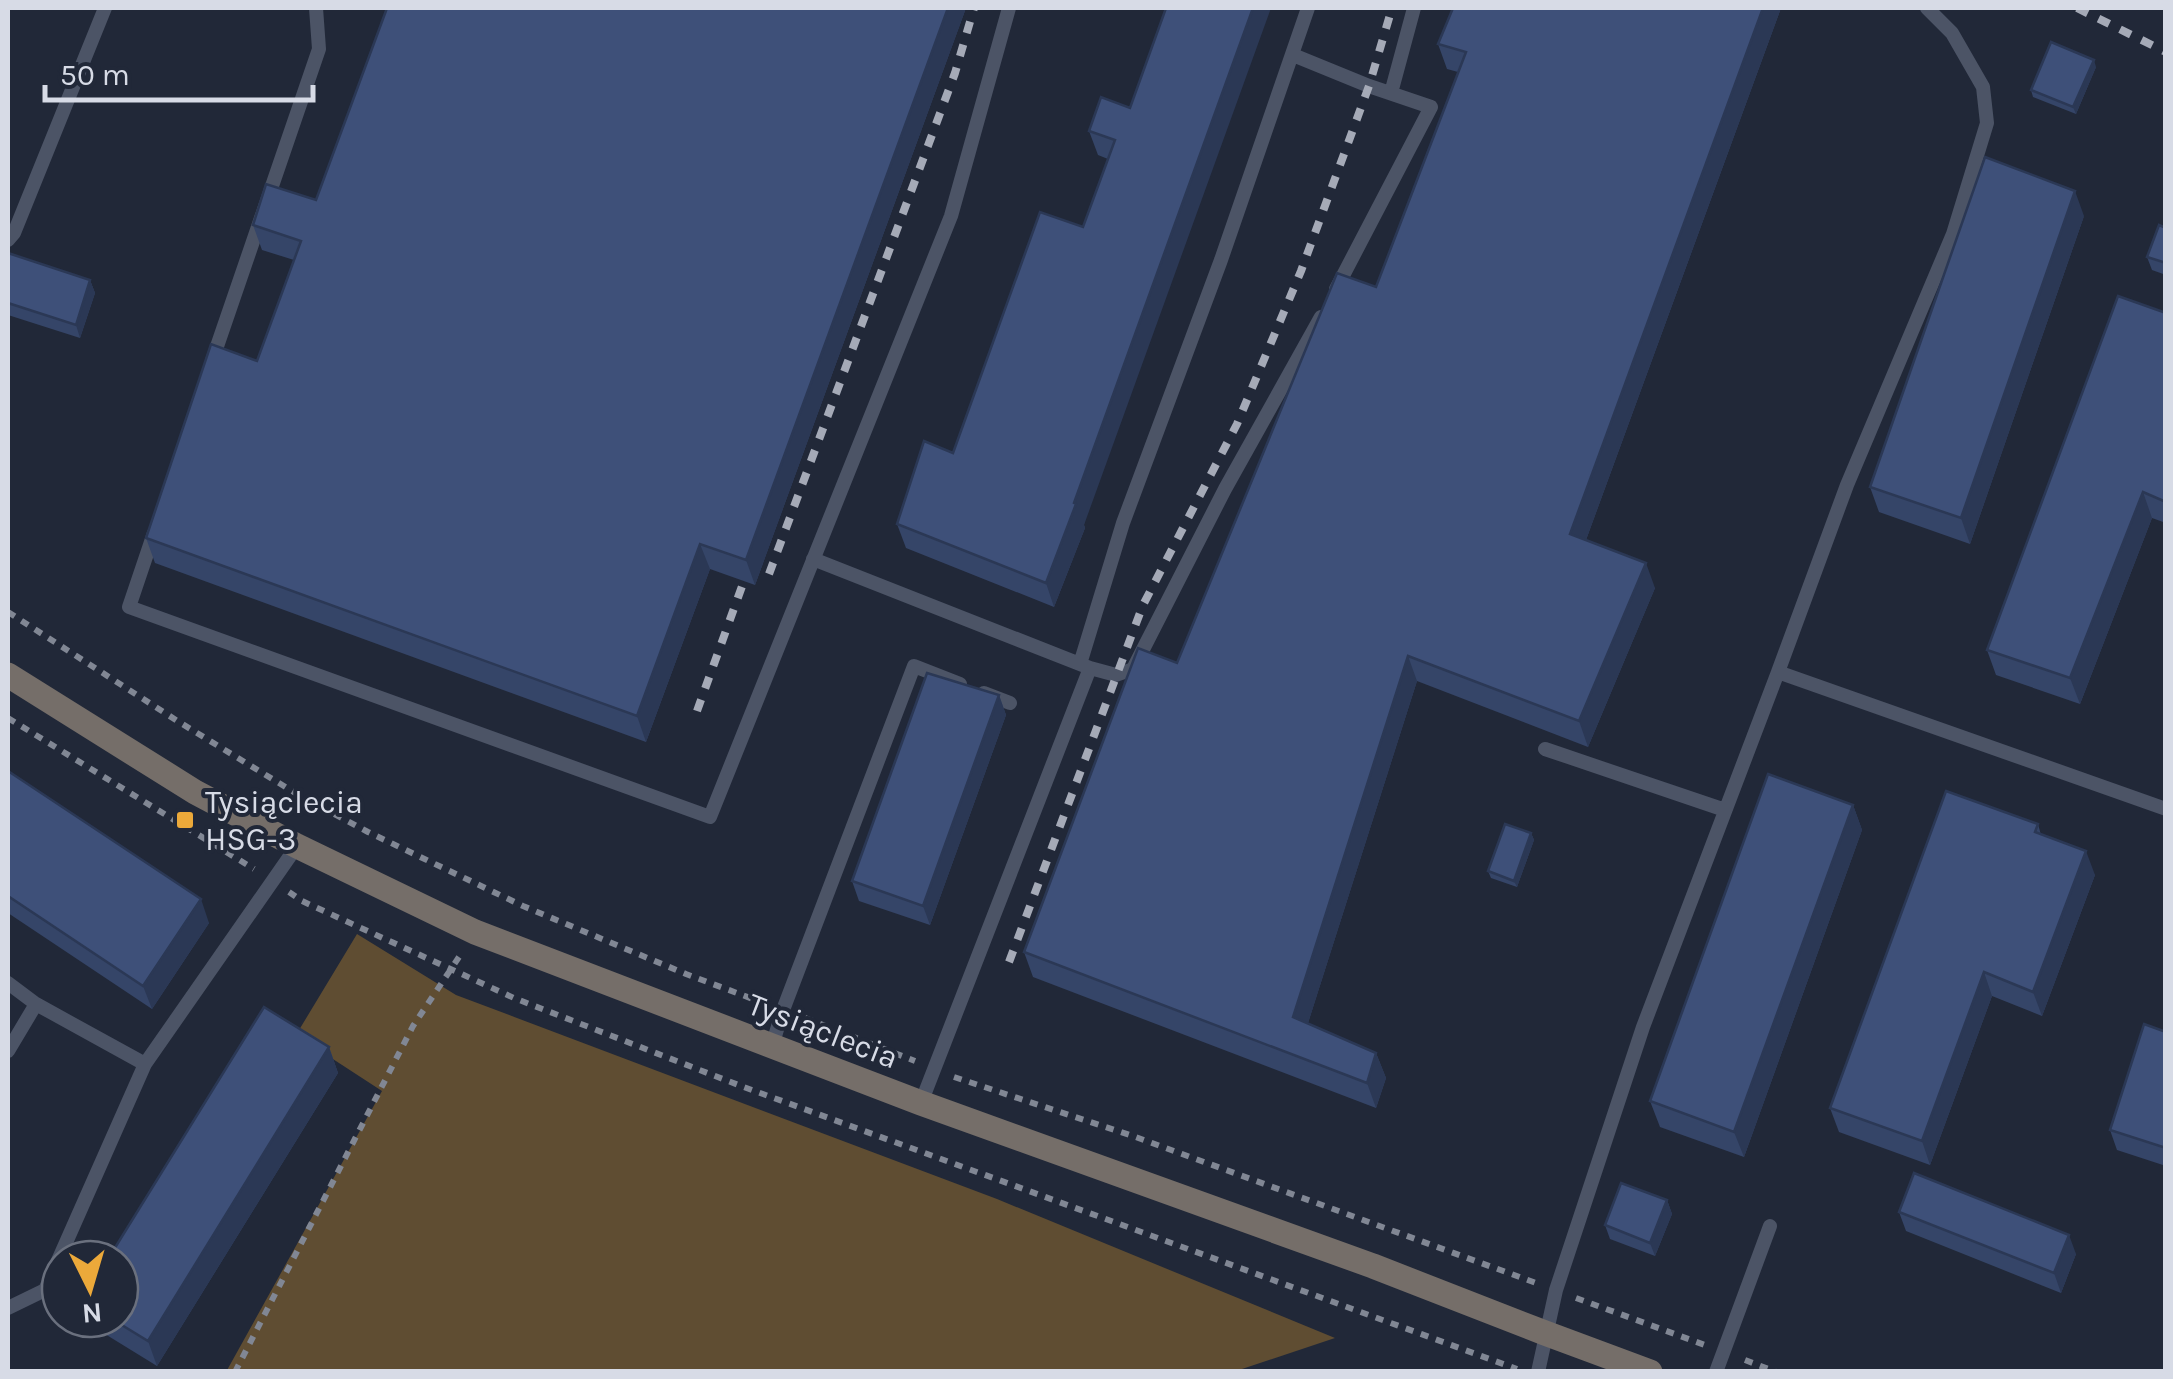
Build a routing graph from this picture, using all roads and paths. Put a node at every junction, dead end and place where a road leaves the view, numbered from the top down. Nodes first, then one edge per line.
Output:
1 (105, 8) edge
2 (316, 8) edge
3 (1009, 8) edge
4 (1308, 8) edge
5 (1414, 8) edge
6 (1926, 8) edge
7 (1292, 55) junction
8 (1391, 92) junction
9 (8, 240) edge
10 (205, 380) edge
11 (158, 521) edge
12 (813, 559) junction
13 (8, 612) edge
14 (1085, 666) junction
15 (1778, 672) junction
16 (8, 676) edge
17 (1010, 703) dead end
18 (8, 718) edge
19 (1546, 748) dead end
20 (2166, 809) edge
21 (1725, 810) junction
22 (297, 846) junction
23 (246, 864) dead end
24 (302, 901) dead end
25 (476, 932) junction
26 (450, 970) junction
27 (8, 982) edge
28 (36, 1004) junction
29 (782, 1010) junction
30 (772, 1046) junction
31 (8, 1050) edge
32 (912, 1060) dead end
33 (145, 1064) junction
34 (963, 1081) dead end
35 (921, 1103) junction
36 (1770, 1226) dead end
37 (1534, 1282) dead end
38 (1574, 1297) dead end
39 (8, 1308) edge
40 (1545, 1334) junction
41 (1698, 1343) dead end
42 (1744, 1360) dead end
43 (1508, 1365) dead end
44 (235, 1372) edge
45 (1538, 1372) edge
46 (1650, 1372) edge
47 (1716, 1372) edge
48 (1776, 1372) edge

1 - 9 lane
2 - 10 lane
3 - 12 lane
4 - 7 lane
5 - 8 lane
6 - 15 lane
7 - 8 lane
7 - 14 lane
8 - 14 lane
11 - 12 lane
12 - 14 lane
13 - 29 path
14 - 35 lane
15 - 20 lane
15 - 21 lane
16 - 22 street, Tysiąclecia
17 - 29 lane
18 - 23 path
19 - 21 lane
21 - 40 lane
22 - 25 street, Tysiąclecia
22 - 33 lane
24 - 26 path
25 - 26 path
25 - 30 street, Tysiąclecia
26 - 43 path
26 - 44 path
27 - 28 lane
28 - 31 lane
28 - 33 lane
29 - 30 lane
29 - 32 path
30 - 35 street, Tysiąclecia
33 - 39 lane
34 - 37 path
35 - 40 street, Tysiąclecia
36 - 47 lane
38 - 41 path
40 - 45 lane
40 - 46 street, Tysiąclecia
42 - 48 path

